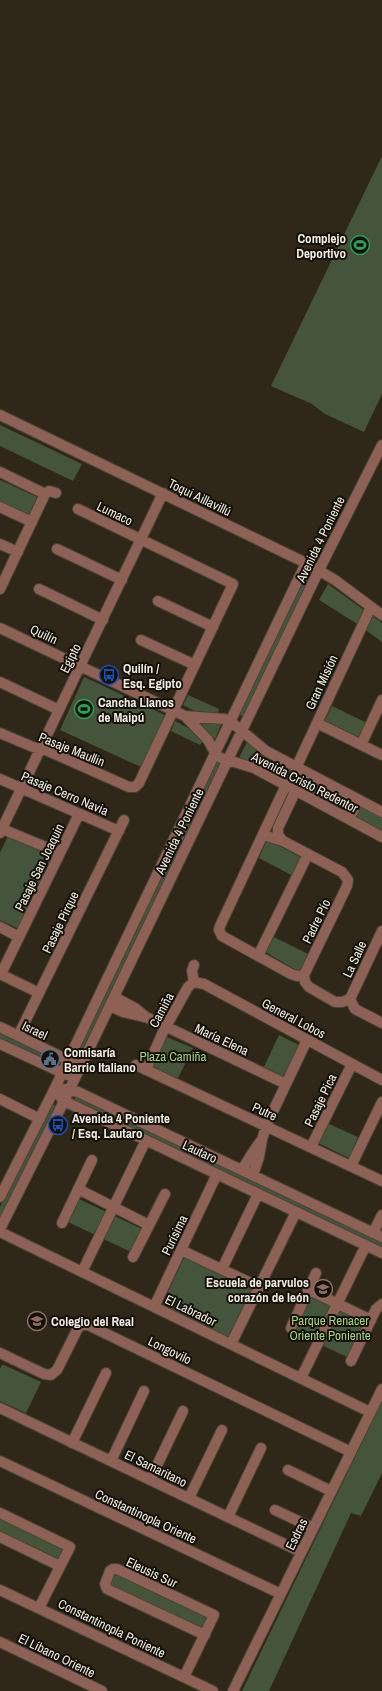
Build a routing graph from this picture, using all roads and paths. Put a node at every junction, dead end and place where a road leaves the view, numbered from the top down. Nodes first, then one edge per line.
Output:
1 (0, 415) edge
2 (382, 445) edge
3 (0, 472) edge
4 (56, 493) dead end
5 (45, 494) junction
6 (163, 494) junction
7 (0, 507) edge
8 (78, 509) dead end
9 (32, 522) junction
10 (141, 539) junction
11 (0, 544) edge
12 (58, 549) dead end
13 (18, 552) junction
14 (306, 563) junction
15 (319, 570) junction
16 (122, 580) junction
17 (1, 585) edge
18 (39, 589) dead end
19 (158, 601) dead end
20 (370, 607) junction
21 (382, 615) edge
22 (103, 620) junction
23 (213, 627) junction
24 (0, 628) edge
25 (141, 640) dead end
26 (195, 665) junction
27 (80, 666) junction
28 (0, 682) edge
29 (382, 700) edge
30 (59, 710) junction
31 (174, 710) junction
32 (185, 716) junction
33 (230, 721) junction
34 (317, 723) junction
35 (242, 730) junction
36 (0, 733) edge
37 (361, 745) junction
38 (40, 749) junction
39 (215, 753) junction
40 (382, 756) edge
41 (228, 760) junction
42 (296, 768) junction
43 (0, 779) edge
44 (286, 785) junction
45 (21, 789) junction
46 (296, 790) junction
47 (352, 797) junction
48 (382, 812) edge
49 (79, 814) junction
50 (342, 815) junction
51 (124, 820) dead end
52 (1, 830) edge
53 (119, 831) junction
54 (263, 835) junction
55 (382, 837) edge
56 (283, 840) junction
57 (60, 853) junction
58 (308, 854) junction
59 (0, 927) edge
60 (381, 934) edge
61 (19, 937) junction
62 (258, 956) junction
63 (194, 965) dead end
64 (1, 974) edge
65 (304, 975) junction
66 (194, 982) junction
67 (40, 993) junction
68 (350, 999) junction
69 (112, 1001) junction
70 (382, 1023) edge
71 (0, 1027) edge
72 (167, 1027) junction
73 (18, 1036) junction
74 (307, 1040) junction
75 (0, 1044) edge
76 (68, 1060) junction
77 (352, 1064) junction
78 (136, 1065) dead end
79 (79, 1070) junction
80 (146, 1070) junction
81 (61, 1074) junction
82 (382, 1080) edge
83 (286, 1084) junction
84 (70, 1089) junction
85 (54, 1090) junction
86 (0, 1099) edge
87 (64, 1101) junction
88 (382, 1102) edge
89 (40, 1119) junction
90 (266, 1126) junction
91 (166, 1134) junction
92 (146, 1140) junction
93 (262, 1140) junction
94 (160, 1147) junction
95 (311, 1147) junction
96 (92, 1160) dead end
97 (351, 1166) junction
98 (242, 1170) junction
99 (217, 1174) junction
100 (253, 1175) junction
101 (382, 1181) edge
102 (78, 1190) junction
103 (165, 1194) dead end
104 (258, 1194) junction
105 (0, 1197) edge
106 (113, 1207) junction
107 (296, 1212) junction
108 (382, 1215) edge
109 (62, 1223) dead end
110 (149, 1224) junction
111 (0, 1229) edge
112 (0, 1232) edge
113 (378, 1235) edge
114 (366, 1245) junction
115 (181, 1250) junction
116 (382, 1253) edge
117 (133, 1257) dead end
118 (222, 1269) junction
119 (82, 1272) junction
120 (316, 1274) dead end
121 (259, 1287) junction
122 (309, 1290) junction
123 (337, 1304) junction
124 (382, 1304) edge
125 (154, 1307) junction
126 (371, 1320) junction
127 (291, 1328) dead end
128 (231, 1344) junction
129 (0, 1354) edge
130 (351, 1361) dead end
131 (106, 1373) dead end
132 (301, 1378) junction
133 (382, 1389) edge
134 (144, 1391) dead end
135 (0, 1408) edge
136 (183, 1411) dead end
137 (370, 1412) junction
138 (222, 1430) dead end
139 (72, 1443) junction
140 (261, 1448) dead end
141 (351, 1452) junction
142 (0, 1461) edge
143 (111, 1461) junction
144 (288, 1470) dead end
145 (150, 1480) junction
146 (332, 1491) junction
147 (189, 1498) junction
148 (275, 1510) dead end
149 (0, 1513) edge
150 (228, 1517) junction
151 (313, 1528) junction
152 (0, 1537) edge
153 (301, 1552) junction
154 (60, 1566) junction
155 (0, 1590) edge
156 (280, 1594) junction
157 (40, 1608) junction
158 (205, 1635) junction
159 (0, 1642) edge
160 (184, 1678) junction
161 (102, 1691) edge
162 (212, 1691) edge
163 (232, 1691) edge

1 - 6 street, Toqui Aillavillú
2 - 15 street, Avenida 4 Poniente
3 - 5 street
4 - 5 street
5 - 9 street
6 - 10 street, Egipto
6 - 14 street, Toqui Aillavillú
7 - 9 street
8 - 10 street, Lumaco
9 - 13 street
10 - 16 street, Egipto
10 - 23 street, Lumaco
11 - 13 street
12 - 16 street
13 - 17 street
14 - 15 street, Toqui Aillavillú
14 - 33 street, Avenida 4 Poniente
15 - 20 street, Toqui Aillavillú
15 - 35 street, Avenida 4 Poniente
16 - 22 street, Egipto
18 - 22 street
19 - 23 street
20 - 21 street, Toqui Aillavillú
20 - 34 street, Gran Misión
22 - 27 street, Egipto
23 - 26 street
24 - 27 street, Quilín
25 - 26 street
26 - 31 street
27 - 30 street, Egipto
27 - 31 street, Quilín
28 - 30 street
29 - 37 street
30 - 38 street, Egipto
31 - 32 street, Quilín
31 - 38 street, Pasaje Maullin
32 - 33 street, Quilín
32 - 39 street, Quilín
33 - 35 street, Avenida Cristo Redentor
33 - 39 street, Avenida 4 Poniente
34 - 37 street
34 - 42 street, Gran Misión
35 - 41 street, Avenida 4 Poniente
35 - 42 street, Avenida Cristo Redentor
36 - 38 street, Pasaje Maullin
37 - 40 street
38 - 45 street, Egipto
39 - 41 street, Avenida Cristo Redentor
39 - 76 street, Avenida 4 Poniente
41 - 44 street, Avenida Cristo Redentor
41 - 69 street, Avenida 4 Poniente
42 - 47 street, Avenida Cristo Redentor
43 - 45 street, Pasaje Cerro Navia
44 - 46 street, Avenida Cristo Redentor
44 - 54 street
45 - 49 street, Pasaje Cerro Navia
45 - 52 street, Egipto
46 - 50 street, Avenida Cristo Redentor
46 - 56 street
47 - 48 street, Avenida Cristo Redentor
47 - 50 street
49 - 53 street, Pasaje Cerro Navia
49 - 57 street, Pasaje San Joaquin
50 - 55 street, Avenida Cristo Redentor
51 - 53 street, Pasaje Pirque
52 - 57 street
53 - 67 street, Pasaje Pirque
54 - 56 street, Padre Pío
54 - 62 street
56 - 58 street, Padre Pío
57 - 61 street, Pasaje San Joaquin
58 - 62 street
58 - 65 street, Padre Pío
59 - 61 street
60 - 68 street, La Salle
61 - 64 street, Pasaje San Joaquin
62 - 65 street
63 - 66 street
64 - 67 street
65 - 68 street
66 - 72 street, Camiña
66 - 74 street, General Lobos
67 - 73 street, Pasaje Pirque
68 - 70 street
69 - 72 street, María Elena
69 - 79 street, Avenida 4 Poniente
71 - 73 street, Israel
72 - 80 street, Camiña
72 - 83 street, María Elena
73 - 76 street, Israel
74 - 77 street, General Lobos
74 - 83 street
75 - 81 street
76 - 79 street, Israel
76 - 81 street, Avenida 4 Poniente
77 - 82 street, General Lobos
77 - 95 street, Pasaje Pica
78 - 80 street, Putre
79 - 81 street
79 - 84 street, Avenida 4 Poniente
80 - 90 street, Putre
81 - 85 street, Avenida 4 Poniente
83 - 90 street
84 - 85 street, Lautaro
84 - 87 street, Avenida 4 Poniente
84 - 91 street, Lautaro
85 - 87 street, Lautaro
85 - 89 street, Avenida 4 Poniente
86 - 89 street
87 - 92 street, Lautaro
87 - 111 street, Avenida 4 Poniente
88 - 97 street
89 - 105 street, Avenida 4 Poniente
90 - 93 street
90 - 95 street, Putre
91 - 94 street
91 - 98 street, Lautaro
92 - 94 street, Lautaro
92 - 106 street
93 - 98 street
93 - 100 street
94 - 99 street, Lautaro
95 - 97 street, Putre
96 - 102 street
97 - 101 street, Putre
98 - 100 street, Lautaro
99 - 104 street, Lautaro
99 - 115 street, Purísima
100 - 113 street, Lautaro
102 - 106 street
102 - 109 street
103 - 110 street
104 - 107 street, Lautaro
104 - 118 street
106 - 110 street
106 - 119 street
107 - 114 street, Lautaro
107 - 121 street
108 - 113 street
110 - 117 street
112 - 119 street, El Labrador
114 - 116 street, Lautaro
114 - 123 street
115 - 118 street
115 - 125 street, Purísima
118 - 121 street
119 - 125 street, El Labrador
120 - 122 street
121 - 128 street
122 - 123 street
122 - 127 street
123 - 126 street
123 - 132 street
124 - 126 street
125 - 128 street, El Labrador
126 - 130 street
128 - 132 street, El Labrador
129 - 141 street, Longovilo
131 - 139 street
132 - 137 street, El Labrador
133 - 137 street, Esdras
134 - 143 street
135 - 139 street, El Samaritano
136 - 145 street
137 - 141 street, Esdras
138 - 147 street
139 - 143 street, El Samaritano
140 - 150 street
141 - 146 street, Esdras
142 - 156 street, Constantinopla Oriente
143 - 145 street, El Samaritano
144 - 146 street
145 - 147 street, El Samaritano
146 - 151 street, Esdras
147 - 150 street, El Samaritano
148 - 151 street
149 - 154 street
150 - 153 street, El Samaritano
151 - 153 street, Esdras
152 - 154 street
153 - 156 street, Esdras
154 - 157 street
155 - 157 street, Constantinopla Poniente
156 - 163 street, Esdras
157 - 160 street, Constantinopla Poniente
158 - 158 street, Eleusis Sur
158 - 160 street, Eleusis Sur
159 - 161 street, El Líbano Oriente
160 - 162 street, Constantinopla Poniente

